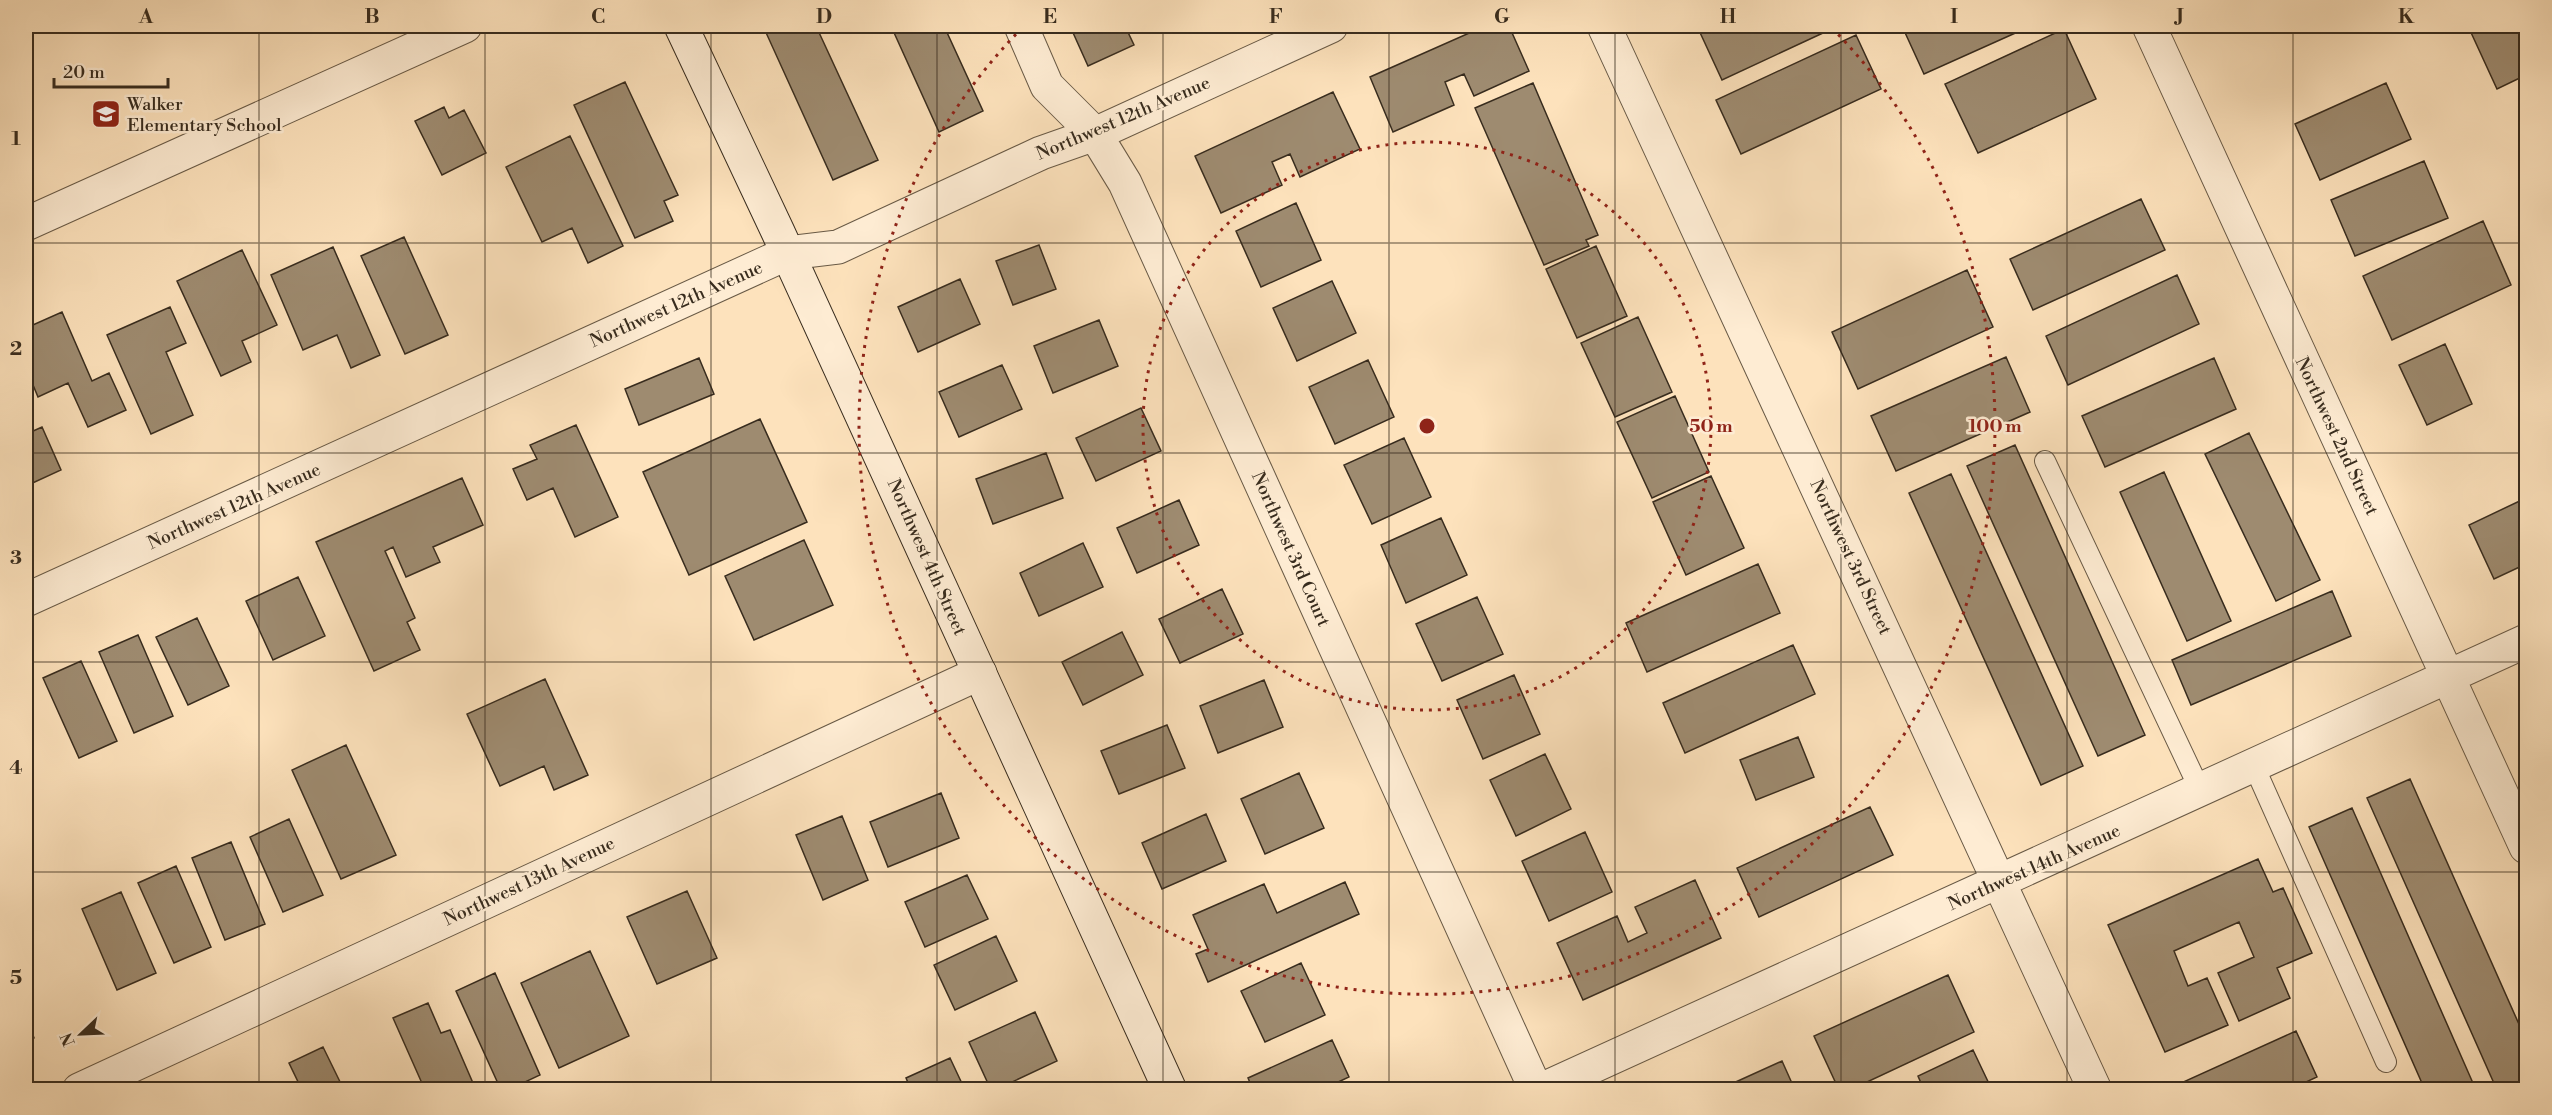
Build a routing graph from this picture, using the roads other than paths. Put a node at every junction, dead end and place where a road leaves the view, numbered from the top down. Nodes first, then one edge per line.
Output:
1 (465, 26) edge
2 (681, 26) edge
3 (1020, 26) edge
4 (1329, 26) edge
5 (1604, 26) edge
6 (2149, 26) edge
7 (1095, 134) junction
8 (26, 224) edge
9 (788, 253) junction
10 (2045, 461) dead end
11 (26, 600) edge
12 (2526, 641) edge
13 (980, 673) junction
14 (2448, 677) junction
15 (2254, 766) junction
16 (2200, 790) junction
17 (2526, 847) edge
18 (2001, 882) junction
19 (2386, 1062) dead end
20 (79, 1089) edge
21 (1170, 1089) edge
22 (1539, 1089) edge
23 (2095, 1089) edge

1 - 8 street
2 - 9 street, Northwest 4th Street
3 - 7 street, Northwest 3rd Court
4 - 7 street, Northwest 12th Avenue
5 - 18 street, Northwest 3rd Street
6 - 14 street, Northwest 2nd Street
7 - 9 street, Northwest 12th Avenue
7 - 22 street, Northwest 3rd Court
9 - 11 street, Northwest 12th Avenue
9 - 13 street, Northwest 4th Street
10 - 16 lane
12 - 14 street, Northwest 14th Avenue
13 - 20 street, Northwest 13th Avenue
13 - 21 street, Northwest 4th Street
14 - 15 street, Northwest 14th Avenue
14 - 17 street, Northwest 2nd Street
15 - 16 street, Northwest 14th Avenue
15 - 19 lane
16 - 18 street, Northwest 14th Avenue
18 - 22 street, Northwest 14th Avenue
18 - 23 street, Northwest 3rd Street

